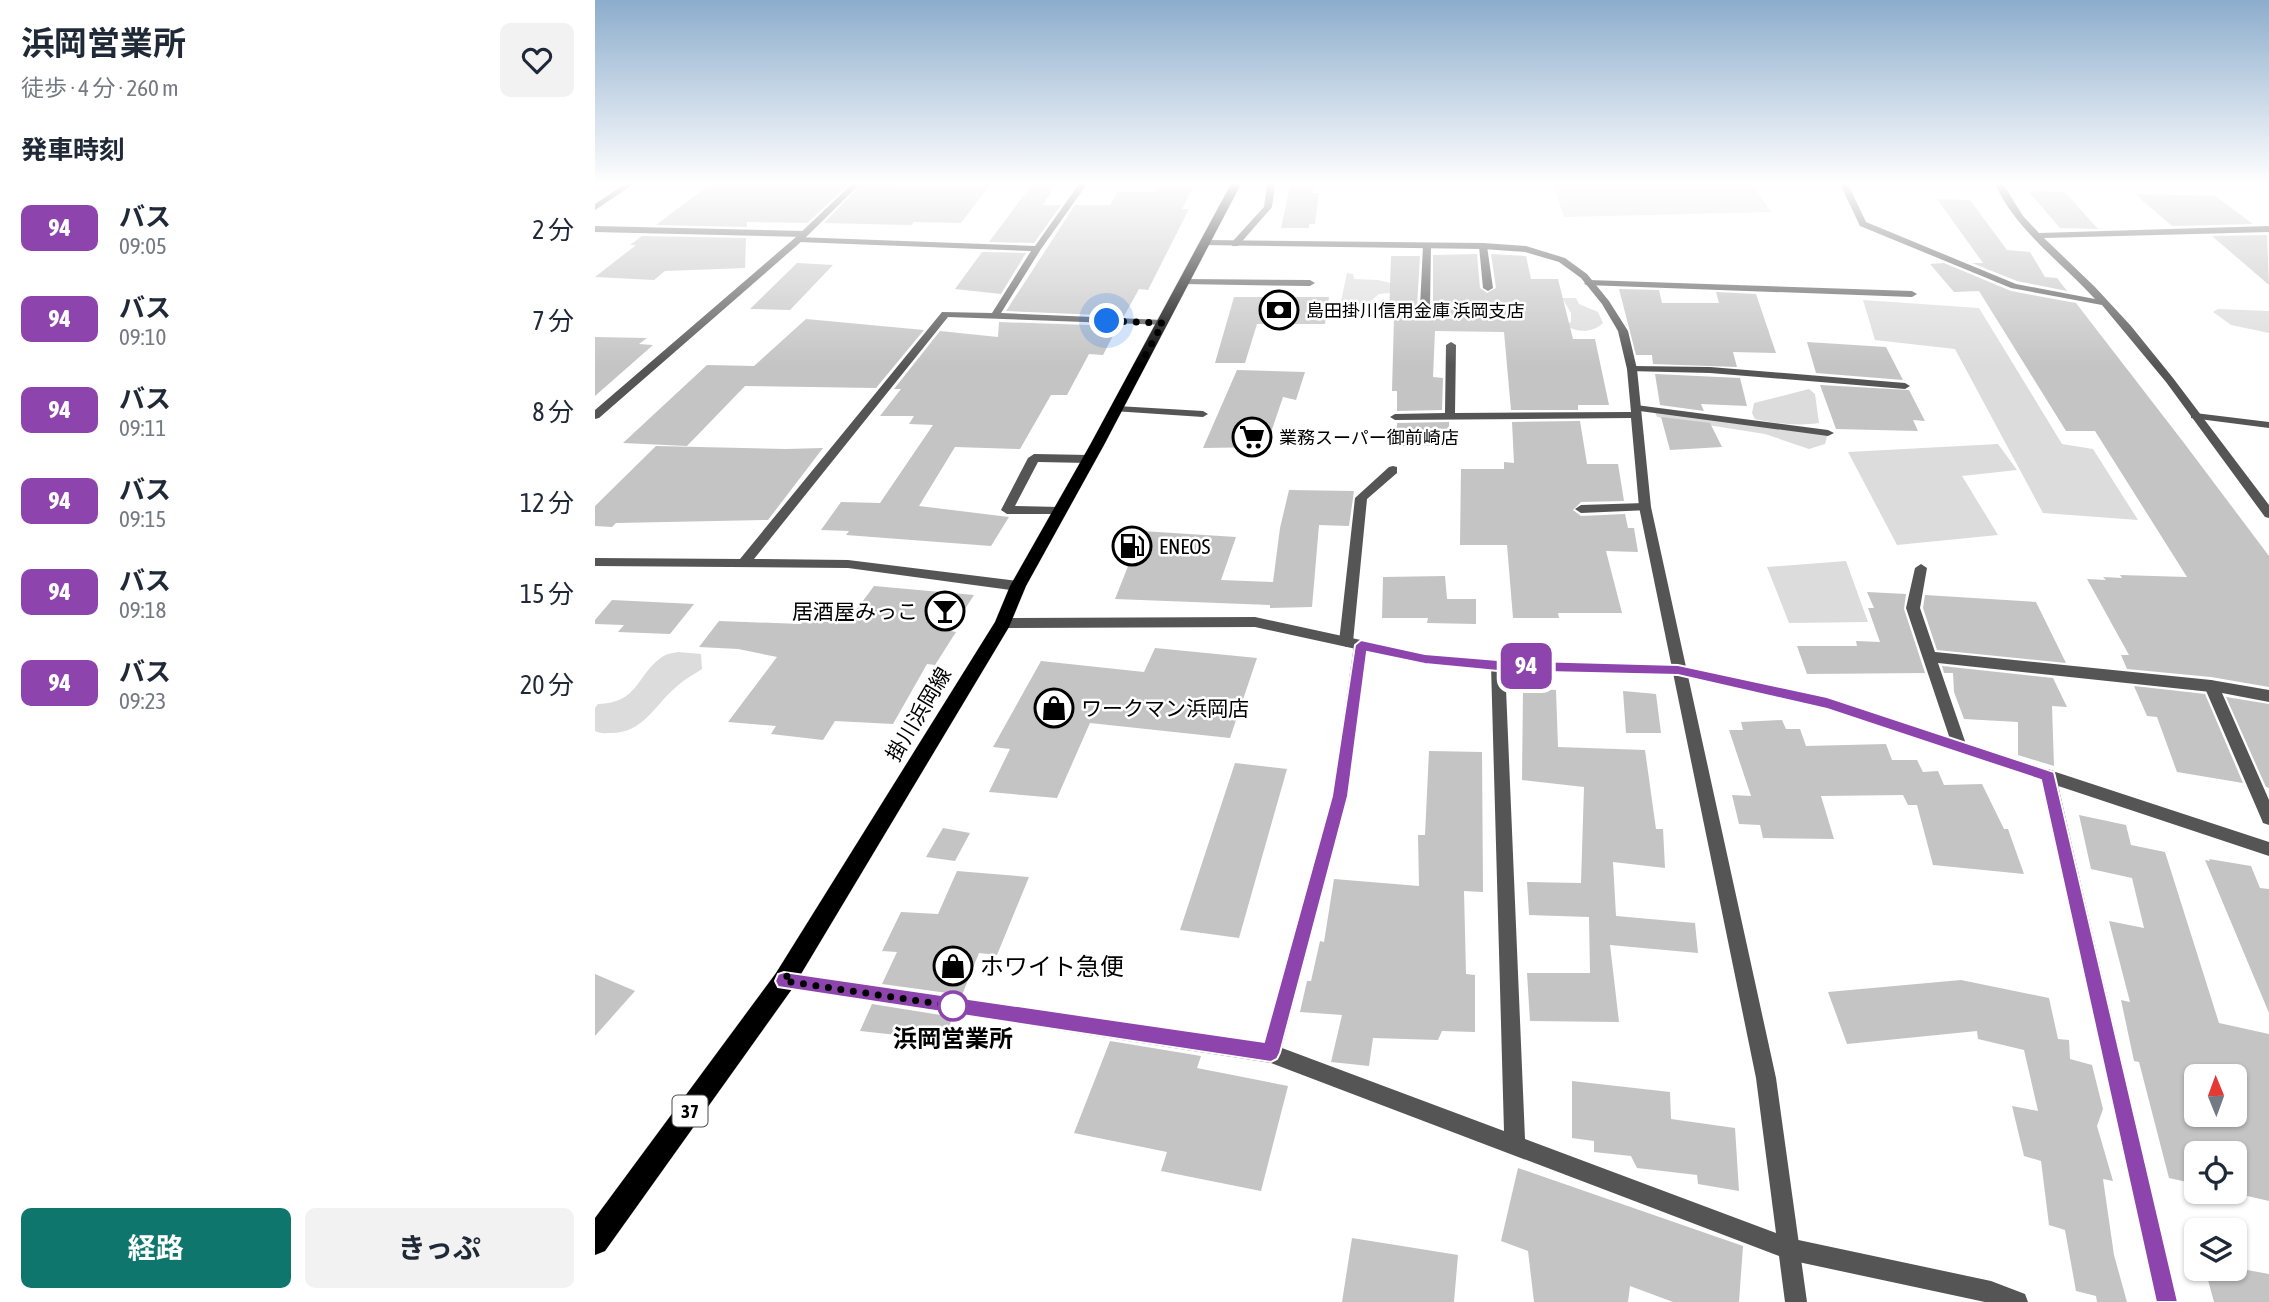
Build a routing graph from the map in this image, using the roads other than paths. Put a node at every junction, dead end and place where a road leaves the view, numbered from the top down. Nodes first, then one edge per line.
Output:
1 (791, 245) edge
2 (960, 245) edge
3 (1040, 245) edge
4 (1205, 245) edge
5 (1308, 245) edge
6 (1914, 245) edge
7 (2046, 245) edge
8 (1427, 246) junction
9 (1483, 246) junction
10 (1037, 249) junction
11 (1185, 282) junction
12 (1310, 283) dead end
13 (1589, 283) junction
14 (1488, 288) dead end
15 (1912, 294) dead end
16 (2105, 303) junction
17 (1425, 307) dead end
18 (995, 316) junction
19 (1163, 323) junction
20 (1451, 345) dead end
21 (1632, 369) junction
22 (1905, 386) dead end
23 (1117, 409) junction
24 (1637, 411) junction
25 (1203, 414) dead end
26 (595, 416) edge
27 (1450, 416) junction
28 (2195, 416) junction
29 (1395, 417) dead end
30 (2269, 425) edge
31 (1828, 433) dead end
32 (1089, 458) junction
33 (1393, 470) dead end
34 (1645, 507) junction
35 (1581, 509) dead end
36 (1060, 511) junction
37 (2269, 514) edge
38 (595, 562) edge
39 (744, 562) junction
40 (1921, 568) dead end
41 (1018, 586) junction
42 (1003, 623) junction
43 (1354, 643) junction
44 (1929, 657) junction
45 (1498, 665) junction
46 (1678, 670) junction
47 (2211, 686) junction
48 (2269, 696) edge
49 (1959, 747) junction
50 (2048, 776) junction
51 (2269, 818) edge
52 (2269, 849) edge
53 (784, 981) junction
54 (1271, 1053) junction
55 (1515, 1147) junction
56 (595, 1241) edge
57 (1789, 1249) junction
58 (1796, 1302) edge
59 (2017, 1302) edge
60 (2167, 1302) edge

1 - 26 street
2 - 10 street
3 - 10 street
4 - 11 main road, 掛川浜岡線 / 37
5 - 8 street
6 - 16 street
7 - 16 street
8 - 9 street
8 - 17 street
9 - 13 street
9 - 14 street
10 - 18 street
11 - 12 street
11 - 19 main road, 掛川浜岡線 / 37
13 - 15 street
13 - 21 street
16 - 28 street
18 - 19 street
18 - 39 street
19 - 23 main road, 掛川浜岡線 / 37
20 - 27 street
21 - 22 street
21 - 24 street
23 - 25 street
23 - 32 main road, 掛川浜岡線 / 37
24 - 27 street
24 - 31 street
24 - 34 street
27 - 29 street
28 - 30 street
28 - 37 street
32 - 36 main road, 掛川浜岡線 / 37
32 - 36 street
33 - 43 street
34 - 35 street
34 - 46 street
36 - 41 main road, 掛川浜岡線 / 37
38 - 39 street
39 - 41 street
40 - 44 street
41 - 42 main road, 掛川浜岡線 / 37
42 - 43 street
42 - 53 main road, 掛川浜岡線 / 37
43 - 45 street
43 - 54 street
44 - 47 street
44 - 49 street
45 - 46 street
45 - 55 street
46 - 49 street
46 - 57 street
47 - 48 street
47 - 51 street
49 - 50 street
50 - 52 street
50 - 60 street
53 - 54 street
53 - 56 main road, 掛川浜岡線 / 37
54 - 55 street
55 - 57 street
57 - 58 street
57 - 59 street

